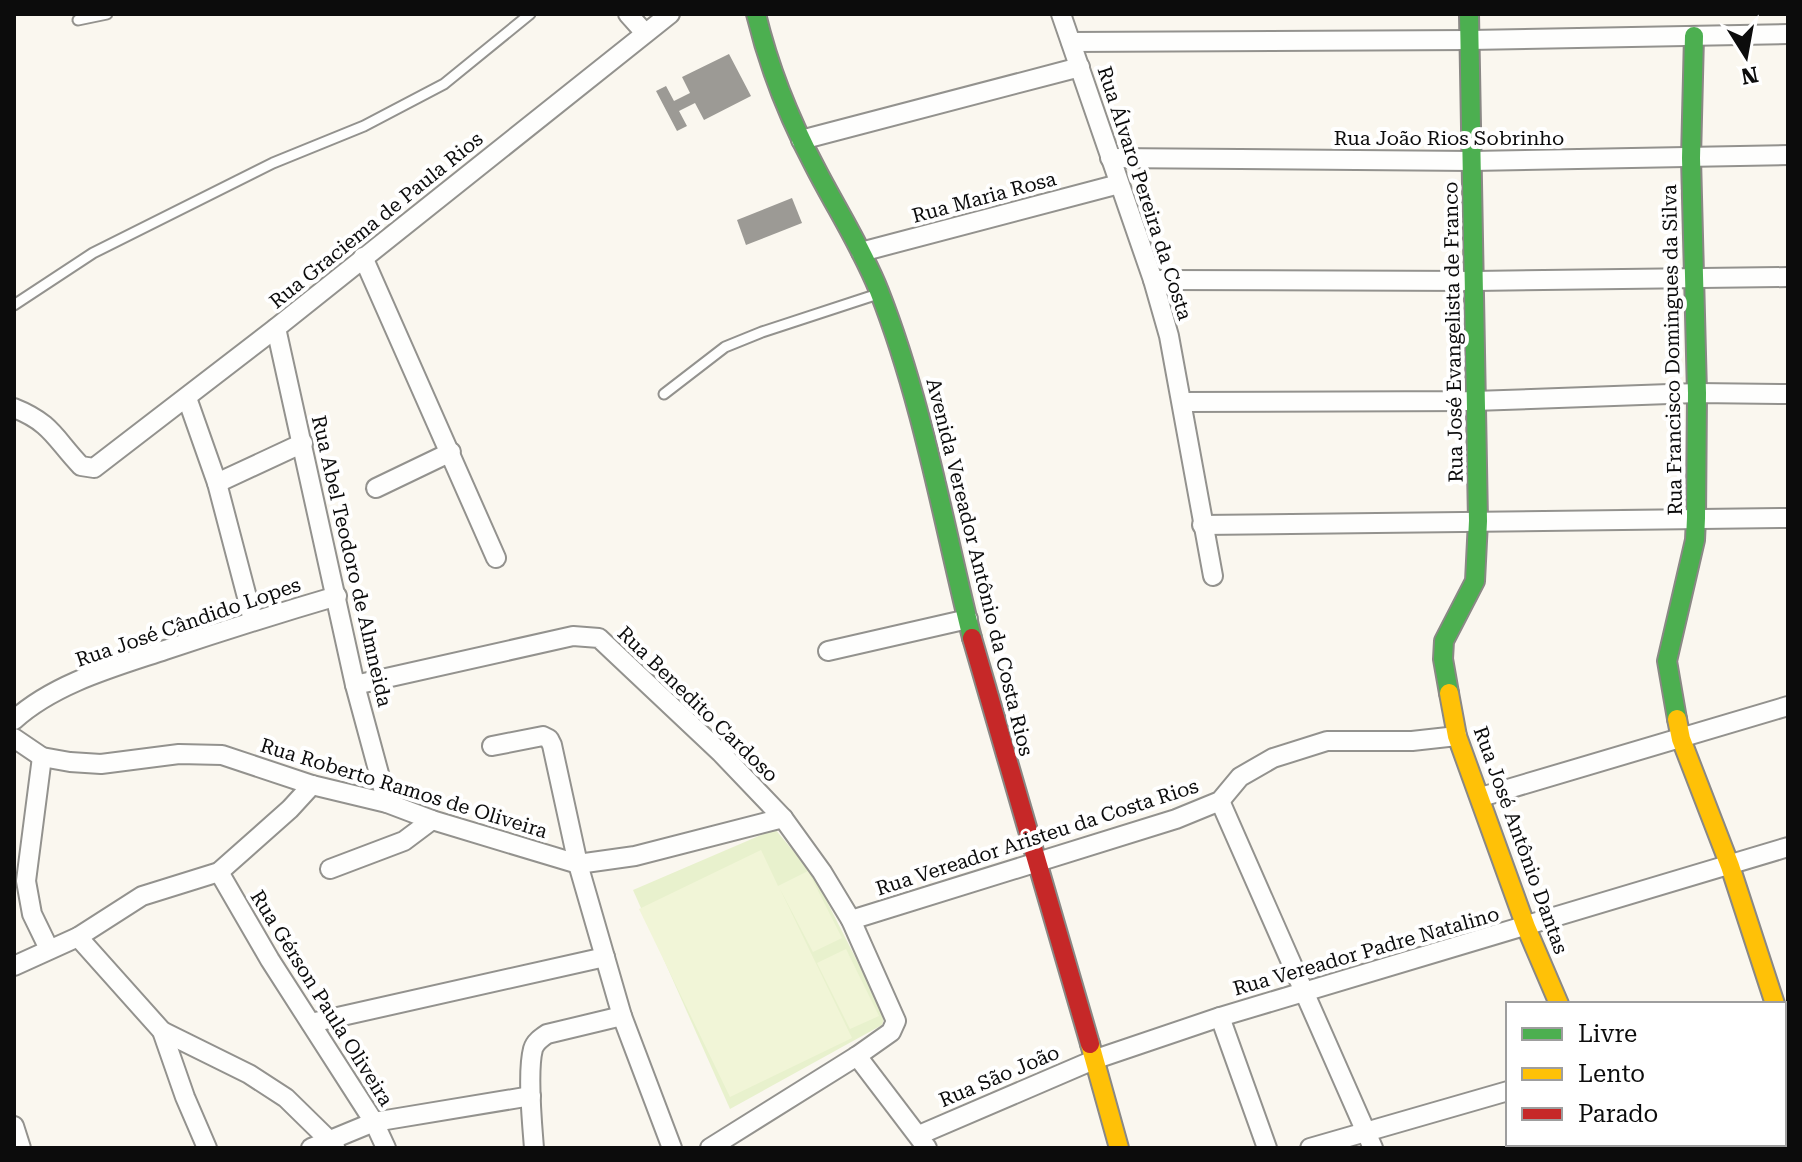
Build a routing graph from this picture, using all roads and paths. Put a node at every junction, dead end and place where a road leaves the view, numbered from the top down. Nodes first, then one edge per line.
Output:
1 (107, 14) edge
2 (530, 14) edge
3 (628, 14) edge
4 (670, 14) edge
5 (756, 14) edge
6 (1061, 14) edge
7 (1469, 14) edge
8 (78, 20) dead end
9 (645, 33) junction
10 (1788, 34) edge
11 (1694, 36) junction
12 (1470, 40) junction
13 (1071, 42) junction
14 (1080, 67) junction
15 (801, 140) junction
16 (1788, 155) edge
17 (1110, 158) junction
18 (1691, 158) junction
19 (1472, 161) junction
20 (1119, 184) junction
21 (861, 252) junction
22 (363, 257) junction
23 (1695, 277) junction
24 (1788, 277) edge
25 (1153, 280) junction
26 (1475, 281) junction
27 (878, 294) junction
28 (14, 305) edge
29 (276, 328) junction
30 (1697, 393) junction
31 (664, 394) dead end
32 (1788, 394) edge
33 (187, 398) junction
34 (1474, 401) junction
35 (1182, 402) junction
36 (14, 408) edge
37 (303, 443) junction
38 (451, 452) junction
39 (217, 483) junction
40 (376, 488) dead end
41 (1696, 518) junction
42 (1788, 518) edge
43 (1478, 521) junction
44 (1202, 525) junction
45 (496, 558) dead end
46 (1213, 576) dead end
47 (337, 596) junction
48 (968, 619) junction
49 (253, 620) junction
50 (1444, 641) joint
51 (828, 651) dead end
52 (355, 685) junction
53 (1788, 706) edge
54 (14, 720) edge
55 (1457, 736) junction
56 (14, 738) edge
57 (1681, 739) junction
58 (492, 746) dead end
59 (42, 757) junction
60 (312, 785) junction
61 (1481, 797) junction
62 (1220, 801) junction
63 (387, 803) junction
64 (783, 818) junction
65 (432, 820) junction
66 (1788, 847) edge
67 (1035, 862) junction
68 (578, 864) junction
69 (1730, 866) junction
70 (330, 869) dead end
71 (219, 872) junction
72 (851, 920) junction
73 (1526, 927) junction
74 (78, 937) junction
75 (49, 949) junction
76 (605, 957) junction
77 (14, 966) edge
78 (1303, 992) junction
79 (1558, 1002) edge
80 (1778, 1002) edge
81 (622, 1016) junction
82 (1220, 1017) junction
83 (311, 1023) junction
84 (162, 1031) junction
85 (857, 1056) junction
86 (1096, 1059) junction
87 (1506, 1092) edge
88 (531, 1096) junction
89 (374, 1122) junction
90 (14, 1126) edge
91 (1365, 1130) junction
92 (923, 1142) edge
93 (326, 1145) edge
94 (21, 1148) edge
95 (207, 1148) edge
96 (386, 1148) edge
97 (534, 1148) edge
98 (672, 1148) edge
99 (710, 1148) edge
100 (1119, 1148) edge
101 (1267, 1148) edge
102 (1310, 1148) edge
103 (1373, 1148) edge

1 - 8 lane
2 - 28 lane
3 - 9 street
4 - 9 street, Rua Graciema de Paula Rios
5 - 15 street, Avenida Vereador Antônio da Costa Rios
6 - 13 street, Rua Álvaro Pereira da Costa
7 - 12 street, Rua José Evangelista de Franco
9 - 22 street, Rua Graciema de Paula Rios
10 - 11 street
11 - 12 street
11 - 18 street, Rua Francisco Domingues da Silva
12 - 13 street
12 - 19 street, Rua José Evangelista de Franco
13 - 14 street, Rua Álvaro Pereira da Costa
14 - 15 street
14 - 17 street, Rua Álvaro Pereira da Costa
15 - 21 street, Avenida Vereador Antônio da Costa Rios
16 - 18 street, Rua João Rios Sobrinho
17 - 19 street, Rua João Rios Sobrinho
17 - 20 street, Rua Álvaro Pereira da Costa
18 - 19 street, Rua João Rios Sobrinho
18 - 23 street, Rua Francisco Domingues da Silva
19 - 26 street, Rua José Evangelista de Franco
20 - 21 street, Rua Maria Rosa
20 - 25 street, Rua Álvaro Pereira da Costa
21 - 27 street, Avenida Vereador Antônio da Costa Rios
22 - 29 street, Rua Graciema de Paula Rios
22 - 38 street
23 - 24 street
23 - 26 street
23 - 30 street, Rua Francisco Domingues da Silva
25 - 26 street
25 - 35 street, Rua Álvaro Pereira da Costa
26 - 34 street, Rua José Evangelista de Franco
27 - 31 lane
27 - 48 street, Avenida Vereador Antônio da Costa Rios
29 - 33 street, Rua Graciema de Paula Rios
29 - 37 street, Rua Abel Teodoro de Almneida
30 - 32 street
30 - 34 street
30 - 41 street, Rua Francisco Domingues da Silva
33 - 36 street, Rua Graciema de Paula Rios
33 - 39 street
34 - 35 street
34 - 43 street, Rua José Evangelista de Franco
35 - 44 street, Rua Álvaro Pereira da Costa
37 - 39 street
37 - 47 street, Rua Abel Teodoro de Almneida
38 - 40 street
38 - 45 street
39 - 49 street
41 - 42 street
41 - 43 street
41 - 57 street, Rua Francisco Domingues da Silva
43 - 44 street
43 - 50 street, Rua José Evangelista de Franco
44 - 46 street, Rua Álvaro Pereira da Costa
47 - 49 street, Rua José Cândido Lopes
47 - 52 street, Rua Abel Teodoro de Almneida
48 - 51 street
48 - 67 street, Avenida Vereador Antônio da Costa Rios
49 - 54 street, Rua José Cândido Lopes
50 - 55 street, Rua José Antônio Dantas
52 - 63 street, Rua Abel Teodoro de Almneida
52 - 64 street, Rua Benedito Cardoso
53 - 57 street
55 - 61 street, Rua José Antônio Dantas
55 - 62 street, Rua Vereador Aristeu da Costa Rios
56 - 59 street, Rua Roberto Ramos de Oliveira
57 - 61 street
57 - 69 street
58 - 68 street
59 - 60 street, Rua Roberto Ramos de Oliveira
59 - 75 street
60 - 63 street, Rua Roberto Ramos de Oliveira
60 - 71 street
61 - 73 street, Rua José Antônio Dantas
62 - 67 street, Rua Vereador Aristeu da Costa Rios
62 - 78 street
63 - 65 street, Rua Roberto Ramos de Oliveira
64 - 68 street, Rua Roberto Ramos de Oliveira
64 - 72 street, Rua Benedito Cardoso
65 - 68 street, Rua Roberto Ramos de Oliveira
65 - 70 street
66 - 69 street, Rua Vereador Padre Natalino
67 - 72 street, Rua Vereador Aristeu da Costa Rios
67 - 86 street, Avenida Vereador Antônio da Costa Rios
68 - 76 street
69 - 73 street, Rua Vereador Padre Natalino
69 - 80 street
71 - 74 street
71 - 83 street, Rua Gérson Paula Oliveira
72 - 85 street, Rua Benedito Cardoso
73 - 78 street, Rua Vereador Padre Natalino
73 - 79 street, Rua José Antônio Dantas
74 - 75 street
74 - 84 street
75 - 77 street
76 - 81 street
76 - 83 street
78 - 82 street, Rua Vereador Padre Natalino
78 - 91 street
81 - 88 street
81 - 98 street
82 - 86 street, Rua Vereador Padre Natalino
82 - 101 street
83 - 89 street, Rua Gérson Paula Oliveira
84 - 93 street
84 - 95 street
85 - 92 street
85 - 99 street
86 - 92 street, Rua São João
86 - 100 street, Avenida Vereador Antônio da Costa Rios
87 - 91 street
88 - 89 street
88 - 97 street
89 - 93 street
89 - 96 street, Rua Gérson Paula Oliveira
90 - 94 street
91 - 102 street
91 - 103 street

